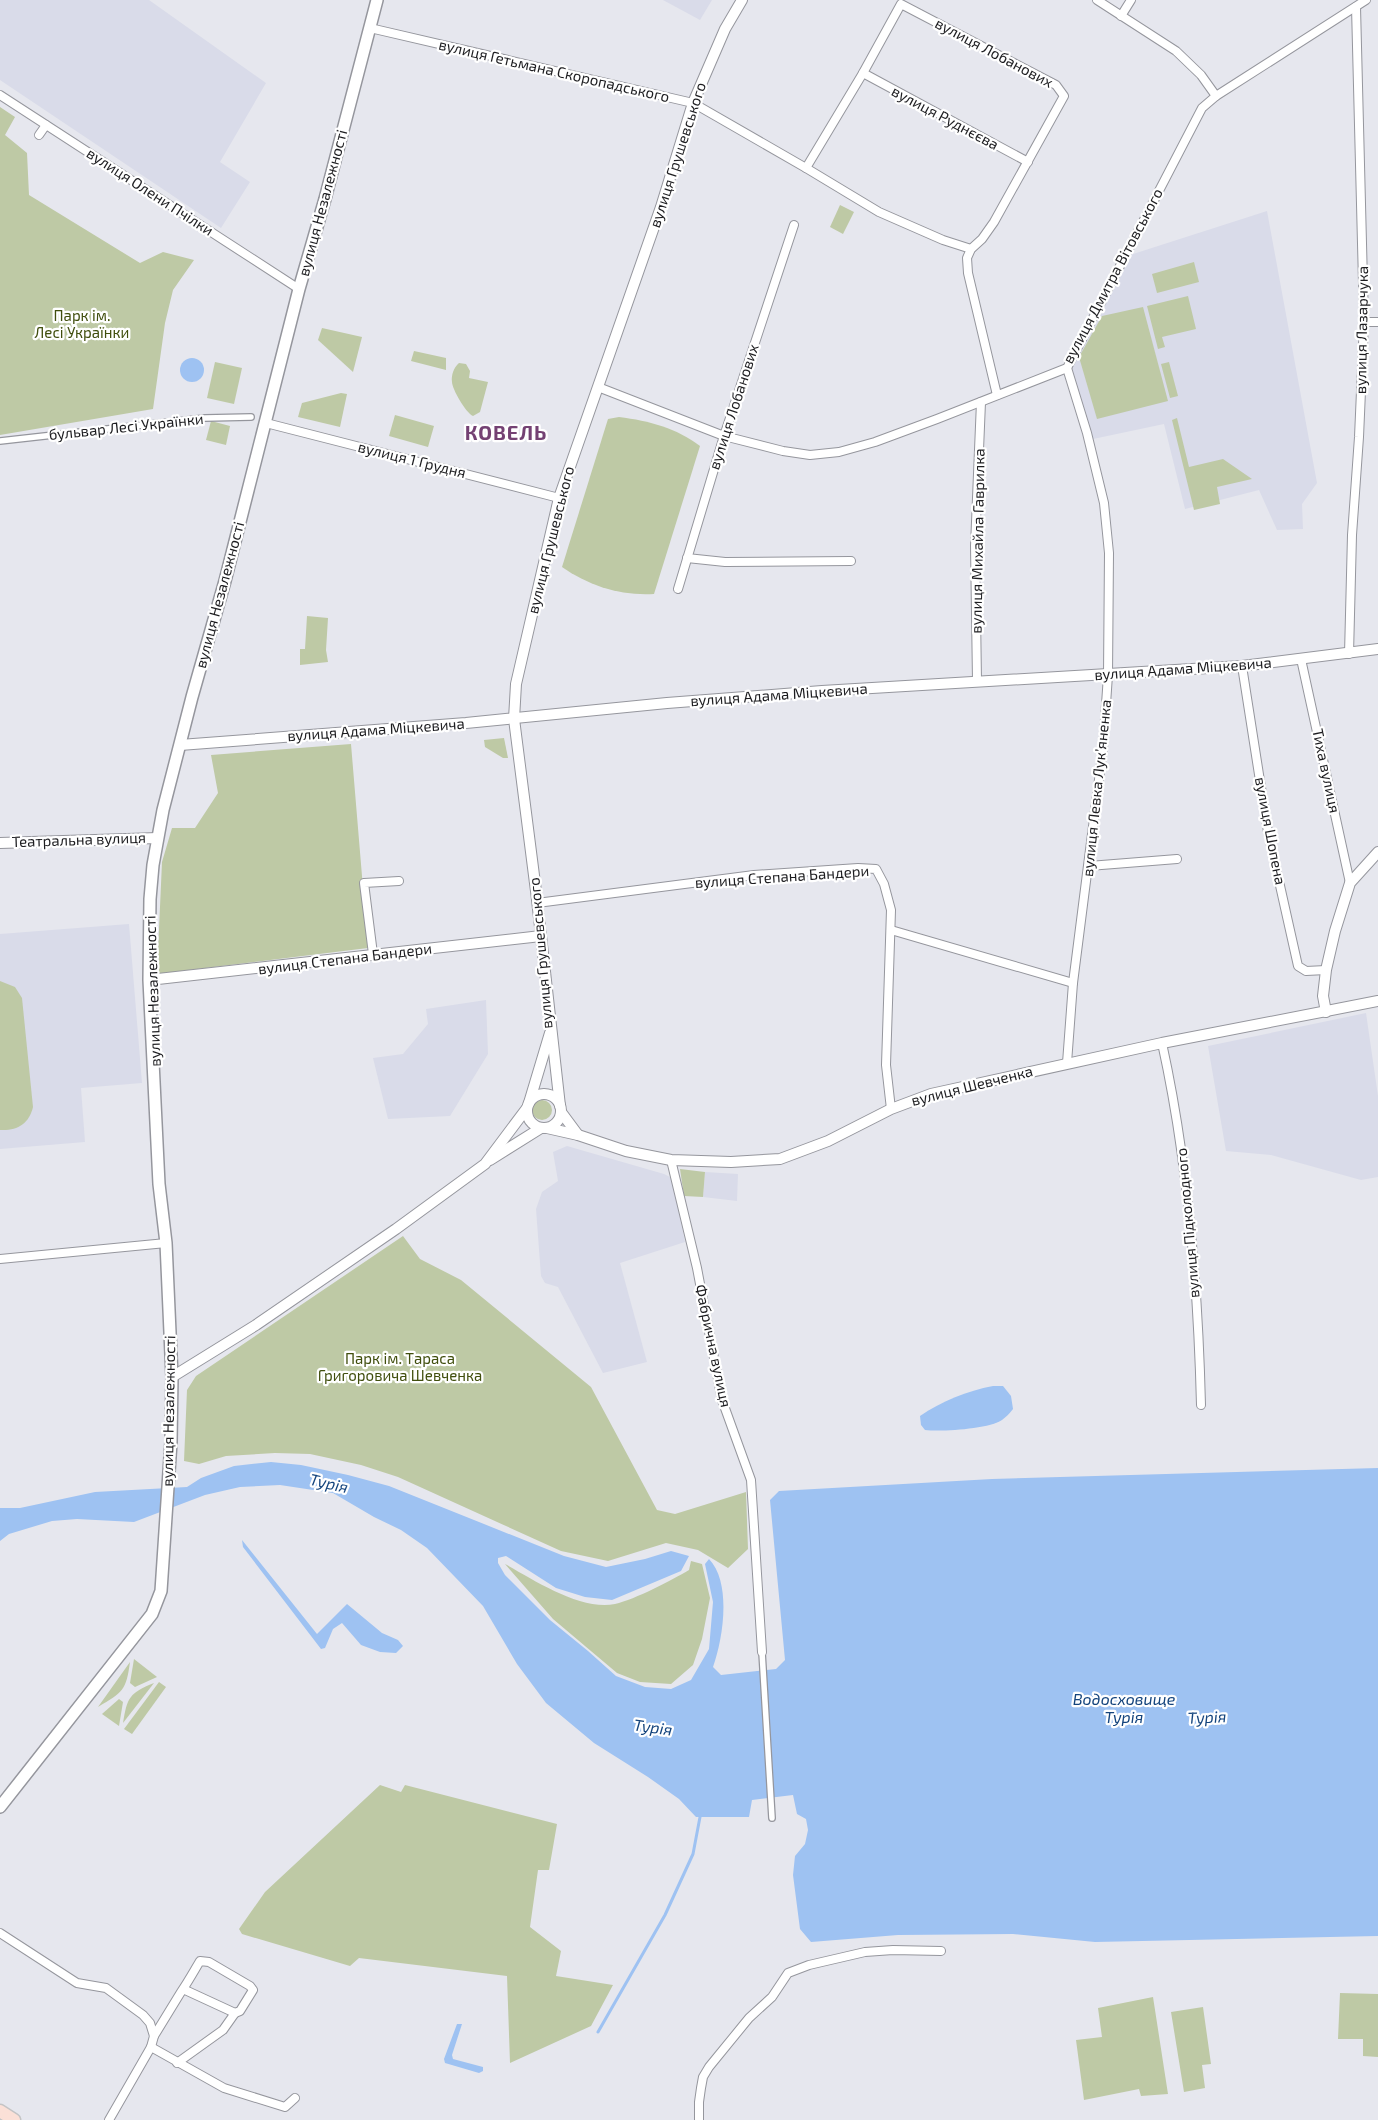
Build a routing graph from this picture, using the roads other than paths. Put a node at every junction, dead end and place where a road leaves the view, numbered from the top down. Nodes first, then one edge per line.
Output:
1 (742, 0) edge
2 (1097, 0) edge
3 (1131, 0) edge
4 (1366, 0) edge
5 (376, 1) edge
6 (1356, 7) junction
7 (1121, 16) junction
8 (370, 28) junction
9 (863, 73) junction
10 (0, 95) edge
11 (1216, 96) junction
12 (693, 103) junction
13 (46, 125) junction
14 (39, 135) dead end
15 (1028, 162) junction
16 (806, 168) junction
17 (794, 225) dead end
18 (971, 249) junction
19 (299, 289) junction
20 (1364, 322) junction
21 (1378, 322) edge
22 (1067, 368) junction
23 (598, 387) junction
24 (997, 395) junction
25 (981, 402) junction
26 (251, 417) dead end
27 (266, 423) junction
28 (724, 436) junction
29 (0, 441) edge
30 (559, 498) junction
31 (687, 558) junction
32 (851, 561) dead end
33 (678, 589) dead end
34 (1378, 649) edge
35 (1350, 654) junction
36 (1301, 659) junction
37 (1242, 666) junction
38 (1108, 675) junction
39 (977, 681) junction
40 (514, 719) junction
41 (180, 745) junction
42 (158, 838) junction
43 (0, 843) edge
44 (1378, 852) edge
45 (1178, 859) dead end
46 (1089, 866) junction
47 (399, 880) dead end
48 (1350, 882) junction
49 (537, 903) junction
50 (891, 930) junction
51 (541, 936) junction
52 (373, 954) junction
53 (1326, 970) junction
54 (149, 980) junction
55 (1073, 983) junction
56 (1378, 1001) edge
57 (1326, 1012) junction
58 (551, 1029) junction
59 (1162, 1043) junction
60 (1067, 1063) junction
61 (528, 1106) junction
62 (560, 1109) junction
63 (891, 1109) junction
64 (544, 1128) junction
65 (578, 1135) junction
66 (671, 1160) junction
67 (485, 1164) junction
68 (166, 1243) junction
69 (0, 1259) edge
70 (172, 1377) junction
71 (1201, 1405) dead end
72 (762, 1652) joint
73 (0, 1807) edge
74 (772, 1818) dead end
75 (0, 1933) edge
76 (941, 1951) dead end
77 (183, 1989) junction
78 (235, 2013) junction
79 (154, 2036) junction
80 (151, 2047) junction
81 (177, 2063) junction
82 (295, 2098) dead end
83 (0, 2111) edge
84 (14, 2120) edge
85 (109, 2120) edge
86 (699, 2120) edge

1 - 12 street, вулиця Грушевського
2 - 7 street
3 - 7 street
4 - 6 street, вулиця Дмитра Вітовського
5 - 8 main road, вулиця Незалежності
6 - 11 street, вулиця Дмитра Вітовського
6 - 20 street, вулиця Лазарчука
7 - 11 street
8 - 12 street, вулиця Гетьмана Скоропадського
8 - 19 main road, вулиця Незалежності
9 - 15 street, вулиця Руднєєва
9 - 15 street, вулиця Лобанових
9 - 16 street, вулиця Лобанових
10 - 13 street, вулиця Олени Пчілки
11 - 22 street, вулиця Дмитра Вітовського
12 - 16 street, вулиця Гетьмана Скоропадського
12 - 23 street, вулиця Грушевського
13 - 14 street
13 - 19 street, вулиця Олени Пчілки
15 - 18 street
16 - 18 street, вулиця Гетьмана Скоропадського
17 - 28 street, вулиця Лобанових
18 - 24 street
19 - 27 main road, вулиця Незалежності
20 - 21 street
20 - 35 street, вулиця Лазарчука
22 - 24 street, вулиця Дмитра Вітовського
22 - 38 street, вулиця Левка Лукʼяненка
23 - 28 street, вулиця Дмитра Вітовського
23 - 30 street, вулиця Грушевського
24 - 25 street, вулиця Дмитра Вітовського
25 - 28 street, вулиця Дмитра Вітовського
25 - 39 street, вулиця Михайла Гаврилка
26 - 29 street, бульвар Лесі Українки
27 - 30 street, вулиця 1 Грудня
27 - 41 main road, вулиця Незалежності
28 - 31 street, вулиця Лобанових
30 - 40 street, вулиця Грушевського
31 - 32 street
31 - 33 street, вулиця Лобанових
34 - 35 street, вулиця Адама Міцкевича
35 - 36 street, вулиця Адама Міцкевича
36 - 37 street, вулиця Адама Міцкевича
36 - 48 street, Тиха вулиця
37 - 38 street, вулиця Адама Міцкевича
37 - 53 street, вулиця Шопена
38 - 39 street, вулиця Адама Міцкевича
38 - 46 street, вулиця Левка Лукʼяненка
39 - 40 street, вулиця Адама Міцкевича
40 - 41 street, вулиця Адама Міцкевича
40 - 49 street, вулиця Грушевського
41 - 42 main road, вулиця Незалежності
42 - 43 street, Театральна вулиця
42 - 54 main road, вулиця Незалежності
44 - 48 street
45 - 46 street
46 - 55 street, вулиця Левка Лукʼяненка
47 - 52 street
48 - 53 street
49 - 50 street, вулиця Степана Бандери
49 - 51 street, вулиця Грушевського
50 - 55 street
50 - 63 street, вулиця Степана Бандери
51 - 52 street, вулиця Степана Бандери
51 - 58 street, вулиця Грушевського
52 - 54 street, вулиця Степана Бандери
53 - 57 street
54 - 68 main road, вулиця Незалежності
55 - 60 street, вулиця Левка Лукʼяненка
56 - 57 street, вулиця Шевченка
57 - 59 street, вулиця Шевченка
58 - 61 street, вулиця Грушевського
58 - 62 street
59 - 60 street, вулиця Шевченка
59 - 71 street, вулиця Підколодного
60 - 63 street, вулиця Шевченка
61 - 62 street
61 - 64 street
61 - 67 street, вулиця Грушевського
62 - 64 street
62 - 65 street
63 - 66 street, вулиця Шевченка
64 - 65 street, вулиця Шевченка
64 - 67 street
65 - 66 street, вулиця Шевченка
66 - 72 street, Фабрична вулиця
67 - 70 street
68 - 69 street
68 - 70 main road, вулиця Незалежності
70 - 73 main road, вулиця Незалежності
72 - 74 street
75 - 79 street
76 - 86 street
77 - 78 street
77 - 78 street
77 - 79 street
78 - 81 street
79 - 80 street
80 - 81 street
80 - 85 street
81 - 82 street
83 - 84 main road

